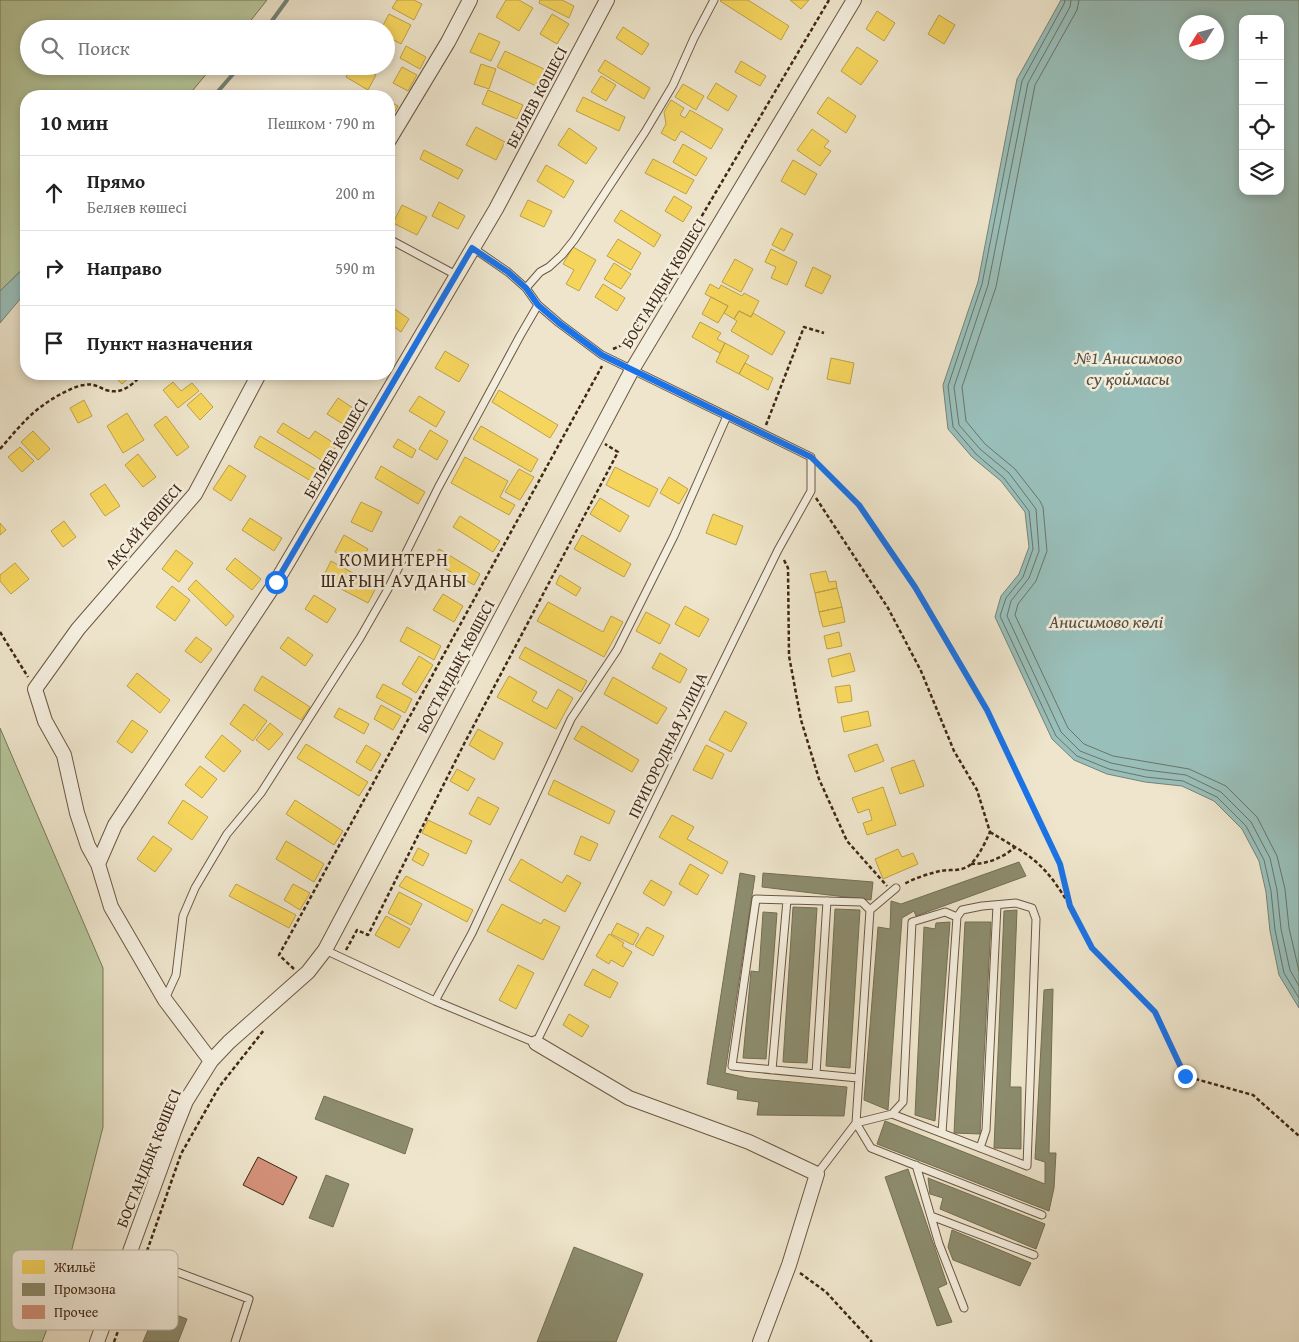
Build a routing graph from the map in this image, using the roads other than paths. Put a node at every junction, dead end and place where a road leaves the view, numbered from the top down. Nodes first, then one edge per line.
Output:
1 (470, 0) edge
2 (607, 0) edge
3 (714, 0) edge
4 (854, 0) edge
5 (395, 130) edge
6 (395, 243) edge
7 (472, 248) junction
8 (456, 275) junction
9 (526, 288) junction
10 (538, 305) junction
11 (632, 370) junction
12 (395, 379) edge
13 (256, 380) edge
14 (394, 380) edge
15 (727, 416) junction
16 (98, 864) junction
17 (896, 888) road end
18 (787, 900) junction
19 (827, 901) junction
20 (997, 905) junction
21 (870, 910) junction
22 (957, 917) junction
23 (325, 950) junction
24 (165, 1000) junction
25 (436, 1001) junction
26 (536, 1042) junction
27 (212, 1061) junction
28 (772, 1070) junction
29 (816, 1074) junction
30 (858, 1078) junction
31 (892, 1114) junction
32 (856, 1123) junction
33 (942, 1133) junction
34 (980, 1148) junction
35 (916, 1165) junction
36 (817, 1174) junction
37 (1042, 1215) dead end
38 (931, 1216) junction
39 (130, 1250) edge
40 (1034, 1255) dead end
41 (178, 1272) edge
42 (964, 1308) dead end
43 (101, 1330) edge
44 (97, 1342) edge
45 (235, 1342) edge
46 (760, 1342) edge

1 - 5 street
2 - 7 street, БЕЛЯЕВ КӨШЕСІ
3 - 9 lane
4 - 11 street, БОСТАНДЫҚ КӨШЕСІ
6 - 8 lane
7 - 8 street, БЕЛЯЕВ КӨШЕСІ
7 - 9 lane
8 - 12 street, БЕЛЯЕВ КӨШЕСІ
9 - 10 lane
10 - 11 lane
10 - 24 lane
11 - 15 lane
11 - 23 street, БОСТАНДЫҚ КӨШЕСІ
13 - 16 street, АҚСАЙ КӨШЕСІ
14 - 16 street, БЕЛЯЕВ КӨШЕСІ
15 - 25 lane
15 - 26 lane, ПРИГОРОДНАЯ УЛИЦА
16 - 24 street
17 - 21 lane
18 - 19 lane
18 - 28 lane
18 - 28 lane
19 - 21 lane
19 - 29 lane
20 - 22 lane
20 - 34 lane
20 - 34 lane
21 - 30 lane
22 - 31 lane
22 - 33 lane
23 - 25 lane
23 - 27 street, БОСТАНДЫҚ КӨШЕСІ
24 - 27 street
25 - 26 lane
26 - 36 street
27 - 39 street, БОСТАНДЫҚ КӨШЕСІ
28 - 29 lane
29 - 30 lane
30 - 32 lane
31 - 32 lane
31 - 33 lane
32 - 35 lane
32 - 36 lane
33 - 34 lane
35 - 37 lane
35 - 38 lane
36 - 46 street
38 - 40 lane
38 - 42 lane
41 - 45 lane
43 - 44 street, БОСТАНДЫҚ КӨШЕСІ

